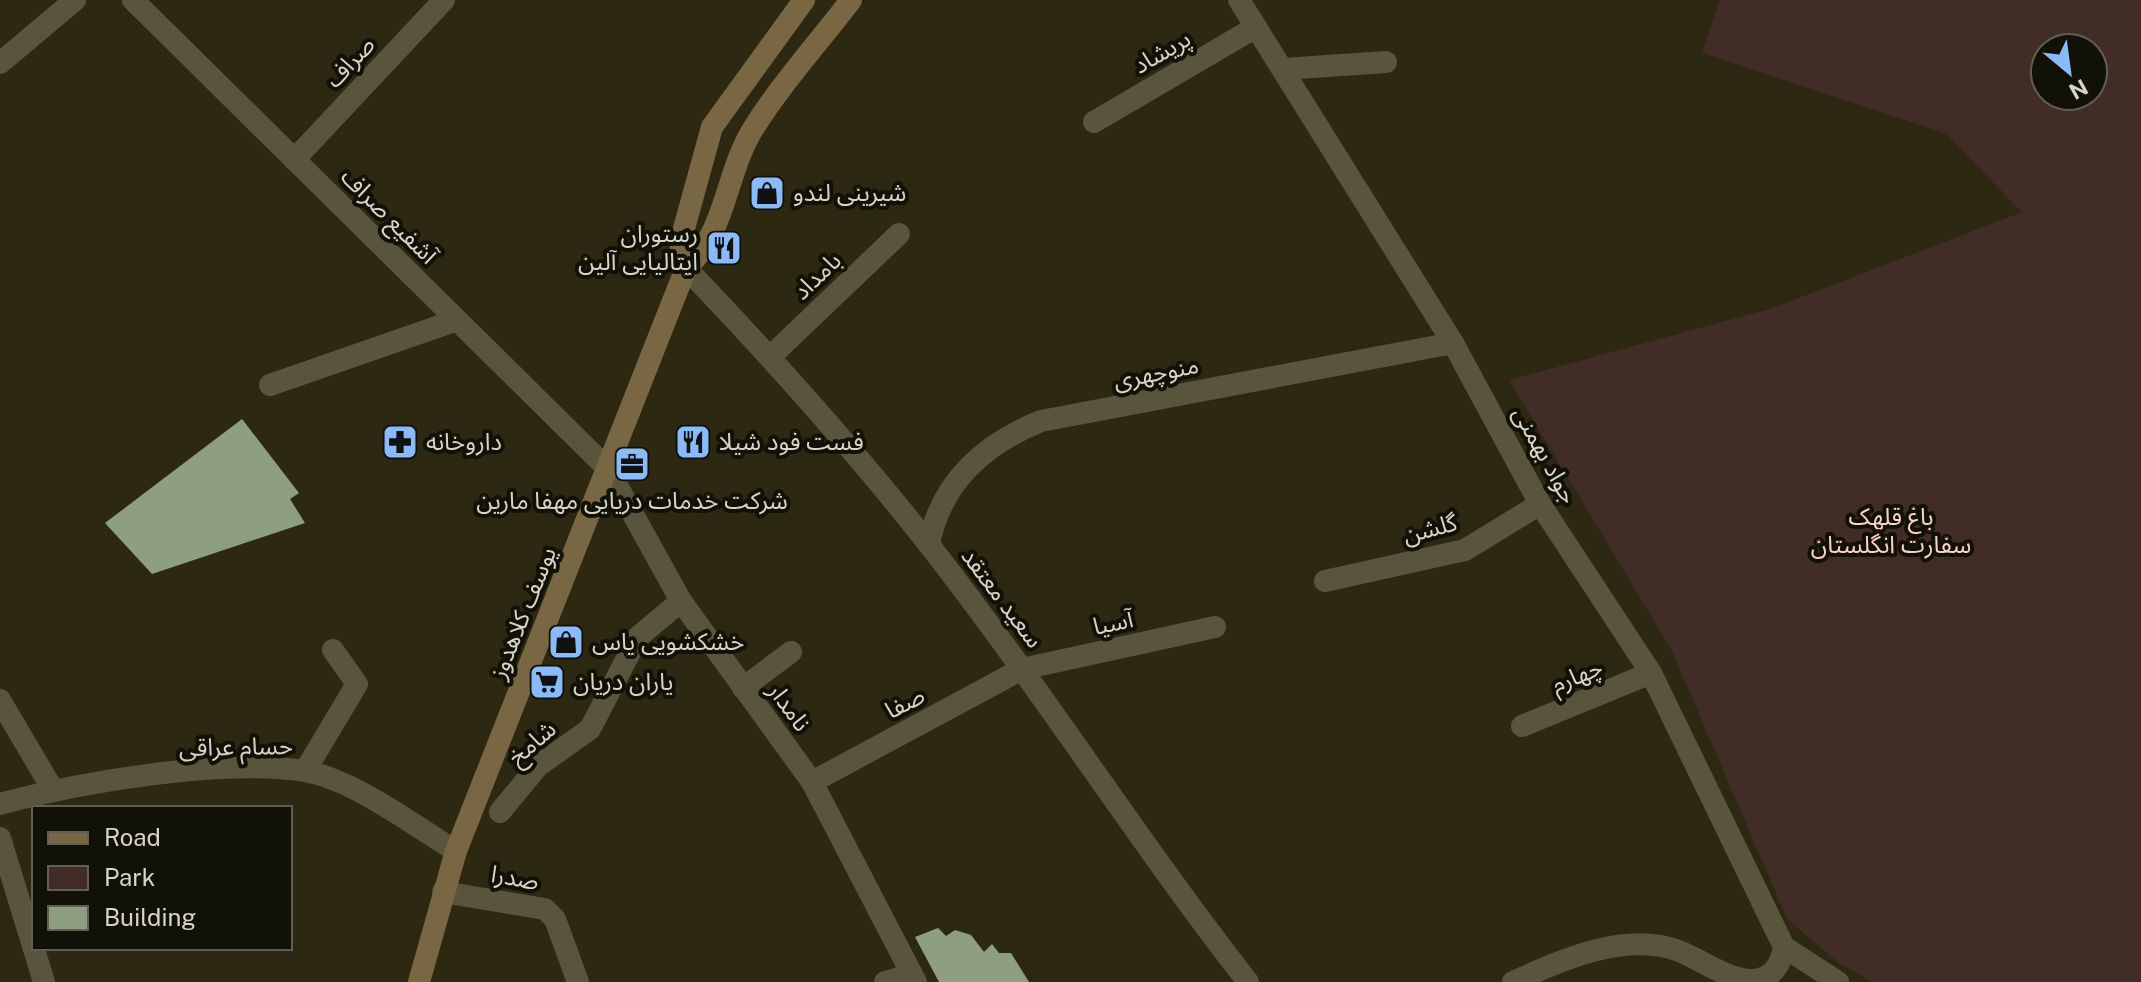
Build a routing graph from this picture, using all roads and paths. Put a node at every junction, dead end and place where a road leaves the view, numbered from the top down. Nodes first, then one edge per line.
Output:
1 (75, 0) edge
2 (133, 0) edge
3 (444, 0) edge
4 (804, 0) edge
5 (851, 0) edge
6 (1239, 0) edge
7 (1256, 27) junction
8 (1386, 62) dead end
9 (0, 63) edge
10 (1283, 69) junction
11 (1094, 122) dead end
12 (294, 160) junction
13 (899, 234) dead end
14 (686, 268) junction
15 (457, 320) junction
16 (1453, 343) junction
17 (770, 357) junction
18 (270, 385) dead end
19 (608, 469) junction
20 (1540, 504) junction
21 (929, 544) junction
22 (1325, 581) dead end
23 (681, 601) junction
24 (1215, 627) dead end
25 (333, 650) dead end
26 (791, 652) dead end
27 (1022, 669) junction
28 (1651, 673) junction
29 (743, 688) junction
30 (0, 700) edge
31 (1522, 726) dead end
32 (305, 771) junction
33 (812, 782) junction
34 (53, 790) junction
35 (0, 804) edge
36 (500, 812) dead end
37 (0, 838) edge
38 (456, 851) junction
39 (443, 892) junction
40 (32, 943) edge
41 (1784, 947) junction
42 (34, 950) edge
43 (914, 978) edge
44 (1743, 980) edge
45 (44, 982) edge
46 (419, 982) edge
47 (578, 982) edge
48 (885, 982) edge
49 (1248, 982) edge
50 (1513, 982) edge
51 (1838, 982) edge

1 - 9 street
2 - 12 street, آشفیع صراف
3 - 12 street, صراف
4 - 14 main road, یوسف کلاهدوز
5 - 14 main road, یوسف کلاهدوز
6 - 7 street, جواد بهمنی
7 - 10 street, جواد بهمنی
7 - 11 street, پریشاد
8 - 10 street
10 - 16 street, جواد بهمنی
12 - 15 street, آشفیع صراف
13 - 17 street, بامداد
14 - 17 street, سعید معتقد
14 - 19 main road, یوسف کلاهدوز
15 - 18 street
15 - 19 street, آشفیع صراف
16 - 20 street, جواد بهمنی
16 - 21 street, منوچهری
17 - 21 street, سعید معتقد
19 - 23 street, نامدار
19 - 38 main road, یوسف کلاهدوز
20 - 22 street, گلشن
20 - 28 street, جواد بهمنی
21 - 27 street, سعید معتقد
23 - 29 street, نامدار
23 - 36 street, شامخ
24 - 27 street, آسیا
25 - 32 street
26 - 29 street
27 - 33 street, صفا
27 - 49 street, سعید معتقد
28 - 31 street, چهارم
28 - 41 street, جواد بهمنی
29 - 33 street, نامدار
30 - 34 street
32 - 34 street, حسام عراقی
32 - 38 street, حسام عراقی
33 - 43 street, نامدار
34 - 35 street, حسام عراقی
37 - 40 street
38 - 39 main road, یوسف کلاهدوز
39 - 46 main road, یوسف کلاهدوز
39 - 47 street, صدرا
41 - 44 street
41 - 51 street
42 - 45 street
43 - 48 street
44 - 50 street

